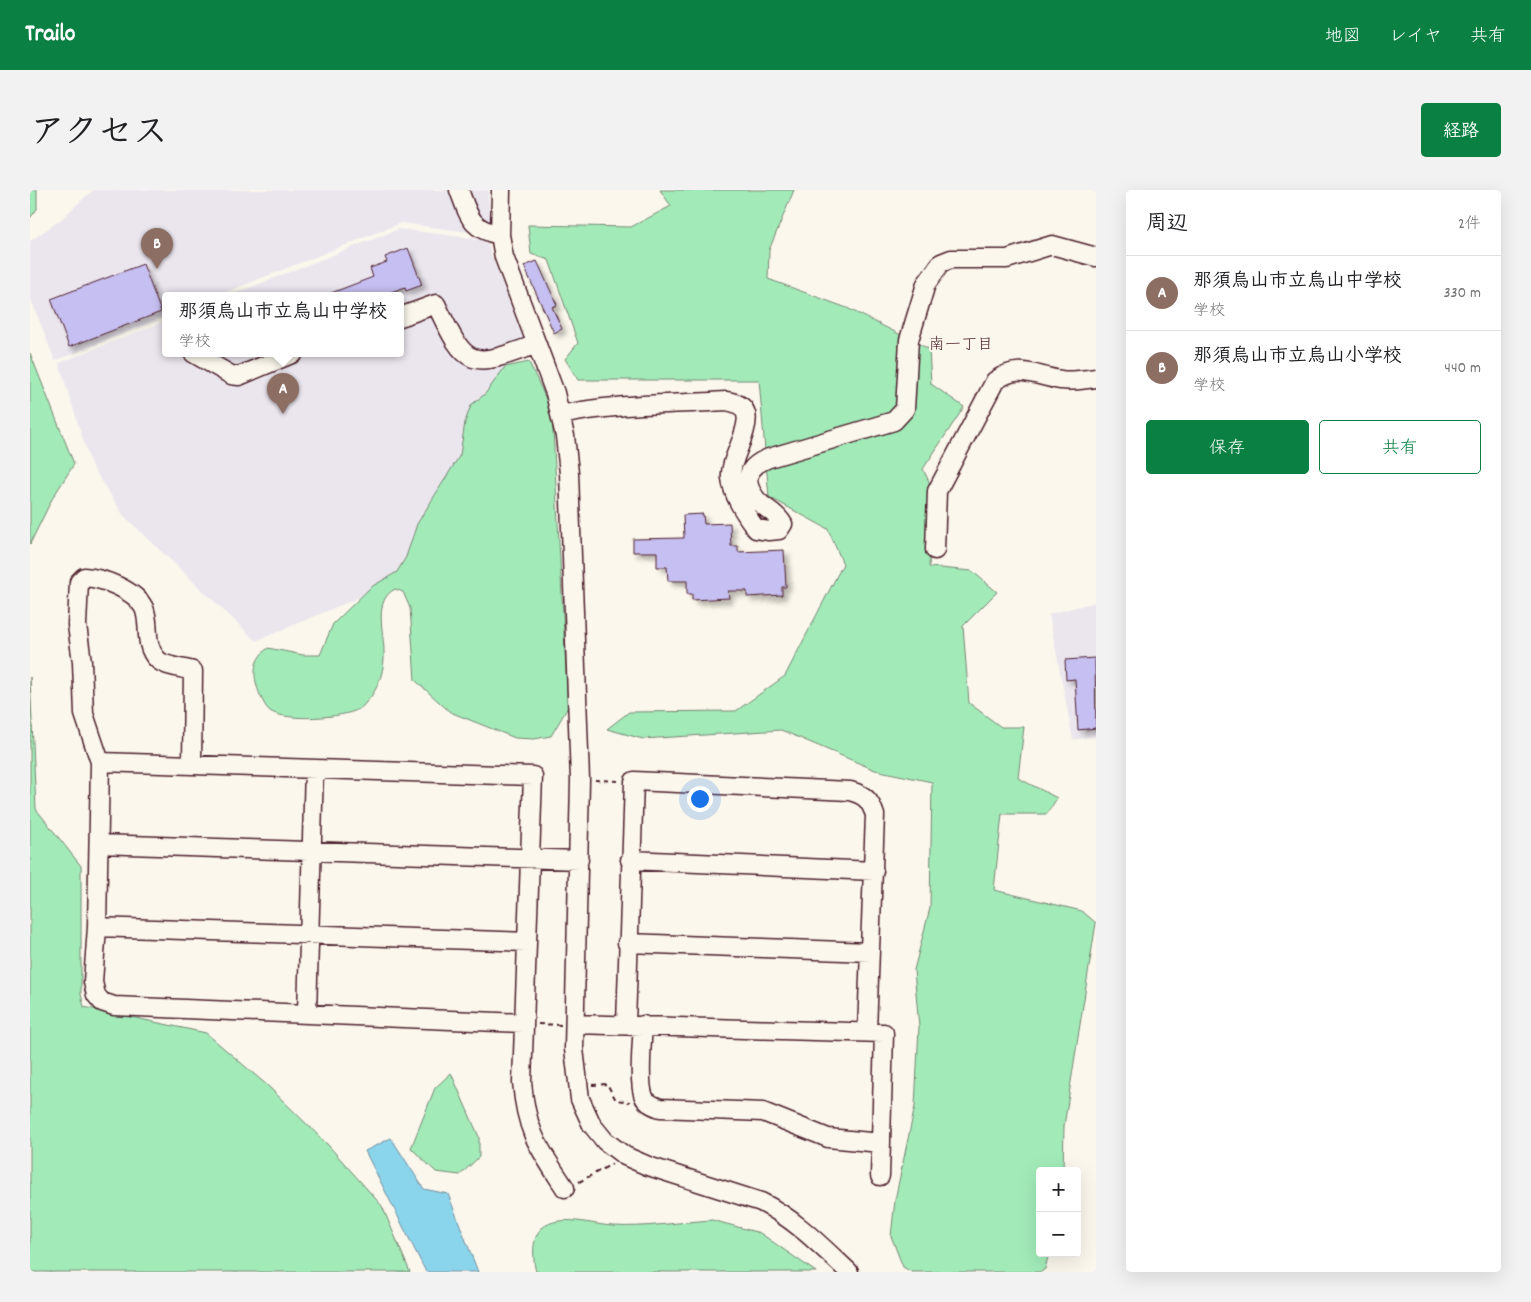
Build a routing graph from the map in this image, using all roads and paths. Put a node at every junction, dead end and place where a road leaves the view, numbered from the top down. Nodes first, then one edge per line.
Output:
1 (459, 190) edge
2 (501, 190) edge
3 (500, 235) junction
4 (1096, 257) edge
5 (404, 316) edge
6 (537, 344) junction
7 (200, 357) edge
8 (284, 357) edge
9 (1096, 378) edge
10 (561, 416) junction
11 (935, 550) dead end
12 (100, 762) junction
13 (192, 765) junction
14 (314, 769) junction
15 (580, 780) junction
16 (634, 781) junction
17 (99, 844) junction
18 (311, 851) junction
19 (530, 858) junction
20 (579, 860) junction
21 (630, 860) junction
22 (874, 871) junction
23 (97, 927) junction
24 (309, 934) junction
25 (527, 942) junction
26 (627, 943) junction
27 (870, 952) junction
28 (306, 1013) junction
29 (523, 1023) junction
30 (575, 1024) junction
31 (634, 1024) junction
32 (867, 1031) junction
33 (577, 1086) junction
34 (644, 1098) junction
35 (881, 1143) junction
36 (625, 1156) junction
37 (880, 1176) dead end
38 (566, 1188) joint
39 (849, 1272) edge

1 - 3 street
2 - 3 street
3 - 6 street
4 - 10 street
5 - 6 street
6 - 10 street
7 - 8 street
9 - 11 street
10 - 15 street
12 - 13 street
12 - 13 street
12 - 17 street
13 - 14 street
14 - 18 street
14 - 19 street
15 - 16 path
15 - 20 street
16 - 21 street
16 - 22 street
17 - 18 street
17 - 23 street
18 - 19 street
18 - 24 street
19 - 20 street
19 - 25 street
20 - 30 street
21 - 22 street
21 - 26 street
22 - 27 street
23 - 24 street
23 - 28 street
24 - 25 street
24 - 28 street
25 - 29 street
26 - 27 street
26 - 31 street
27 - 32 street
28 - 29 street
29 - 30 path
29 - 38 street
30 - 31 street
30 - 33 street
31 - 32 street
31 - 34 street
32 - 35 street
33 - 34 path
33 - 36 street
34 - 35 street
35 - 37 street
36 - 38 path
36 - 39 street

